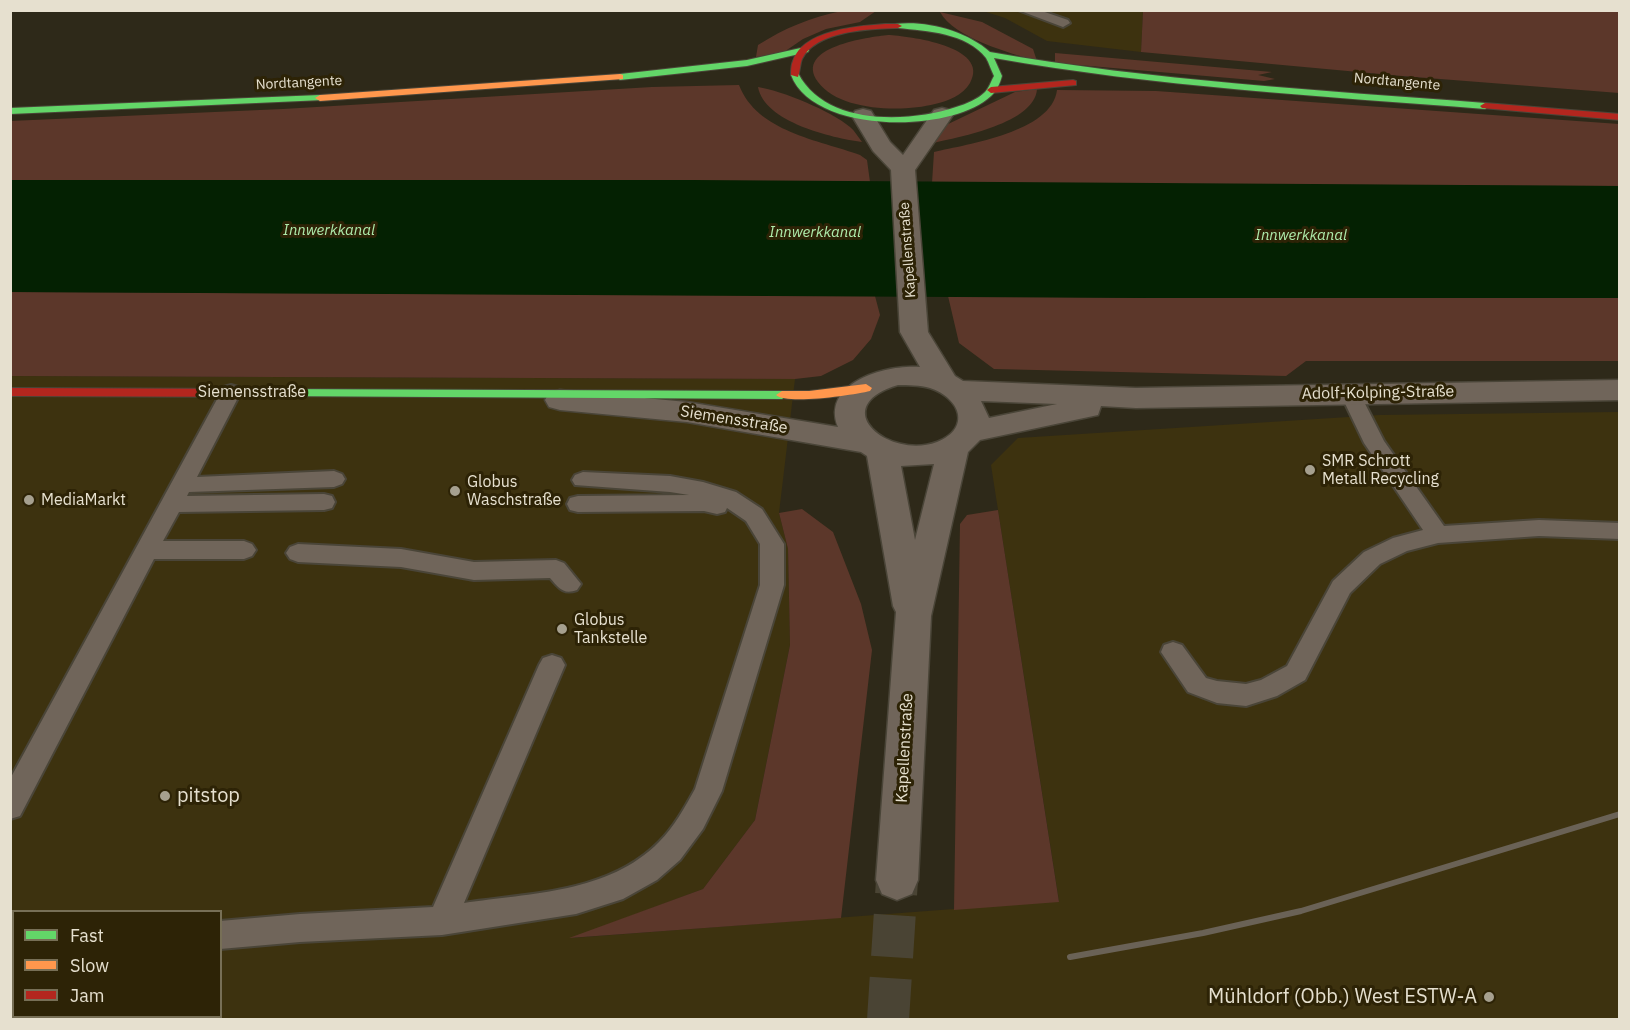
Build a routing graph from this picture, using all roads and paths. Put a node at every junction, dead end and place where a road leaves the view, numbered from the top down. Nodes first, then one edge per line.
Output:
1 (886, 10) edge
2 (1024, 10) edge
3 (935, 18) dead end
4 (1063, 23) dead end
5 (867, 27) junction
6 (943, 33) junction
7 (806, 50) junction
8 (986, 54) junction
9 (589, 80) junction
10 (713, 80) dead end
11 (1171, 80) junction
12 (785, 85) dead end
13 (802, 88) junction
14 (991, 90) junction
15 (10, 111) edge
16 (942, 115) junction
17 (863, 117) junction
18 (1620, 117) edge
19 (903, 169) junction
20 (914, 332) junction
21 (875, 383) junction
22 (950, 386) junction
23 (1620, 390) edge
24 (231, 392) junction
25 (10, 393) edge
26 (1350, 393) junction
27 (493, 394) junction
28 (1136, 398) junction
29 (962, 440) junction
30 (874, 447) junction
31 (334, 479) dead end
32 (581, 492) dead end
33 (177, 495) junction
34 (324, 502) dead end
35 (1620, 531) edge
36 (1438, 535) junction
37 (148, 550) junction
38 (244, 550) dead end
39 (298, 553) dead end
40 (569, 584) dead end
41 (913, 616) junction
42 (1173, 652) dead end
43 (552, 665) dead end
44 (10, 807) edge
45 (897, 880) tunnel mouth
46 (442, 921) junction
47 (222, 935) edge

1 - 5 main road
2 - 4 lane
3 - 6 main road
5 - 6 main road, Nordtangente
5 - 7 main road, Nordtangente
6 - 8 main road, Nordtangente
7 - 9 main road, Nordtangente
7 - 13 main road
8 - 11 main road, Nordtangente
8 - 14 main road
9 - 10 main road, Nordtangente
9 - 15 main road, Nordtangente
11 - 14 main road, Nordtangente
11 - 18 main road, Nordtangente
12 - 13 main road
13 - 17 main road
14 - 16 main road
16 - 17 main road
16 - 19 street
17 - 19 street
19 - 20 street, Kapellenstraße
20 - 21 street
20 - 22 street, Kapellenstraße
21 - 22 street
21 - 27 main road, Siemensstraße
21 - 30 street
22 - 28 street, Adolf-Kolping-Straße
22 - 29 street
23 - 26 street, Adolf-Kolping-Straße
24 - 25 main road, Siemensstraße
24 - 27 main road, Siemensstraße
24 - 33 lane
26 - 28 street, Adolf-Kolping-Straße
26 - 36 lane
27 - 30 street, Siemensstraße
28 - 29 street, Adolf-Kolping-Straße
29 - 30 street
29 - 41 street, Kapellenstraße
30 - 41 street, Kapellenstraße
31 - 33 lane
32 - 46 lane
33 - 34 lane
33 - 37 lane
35 - 36 lane
36 - 42 lane
37 - 38 lane
37 - 44 lane
39 - 40 lane
41 - 45 street, Kapellenstraße
43 - 46 lane
46 - 47 lane

